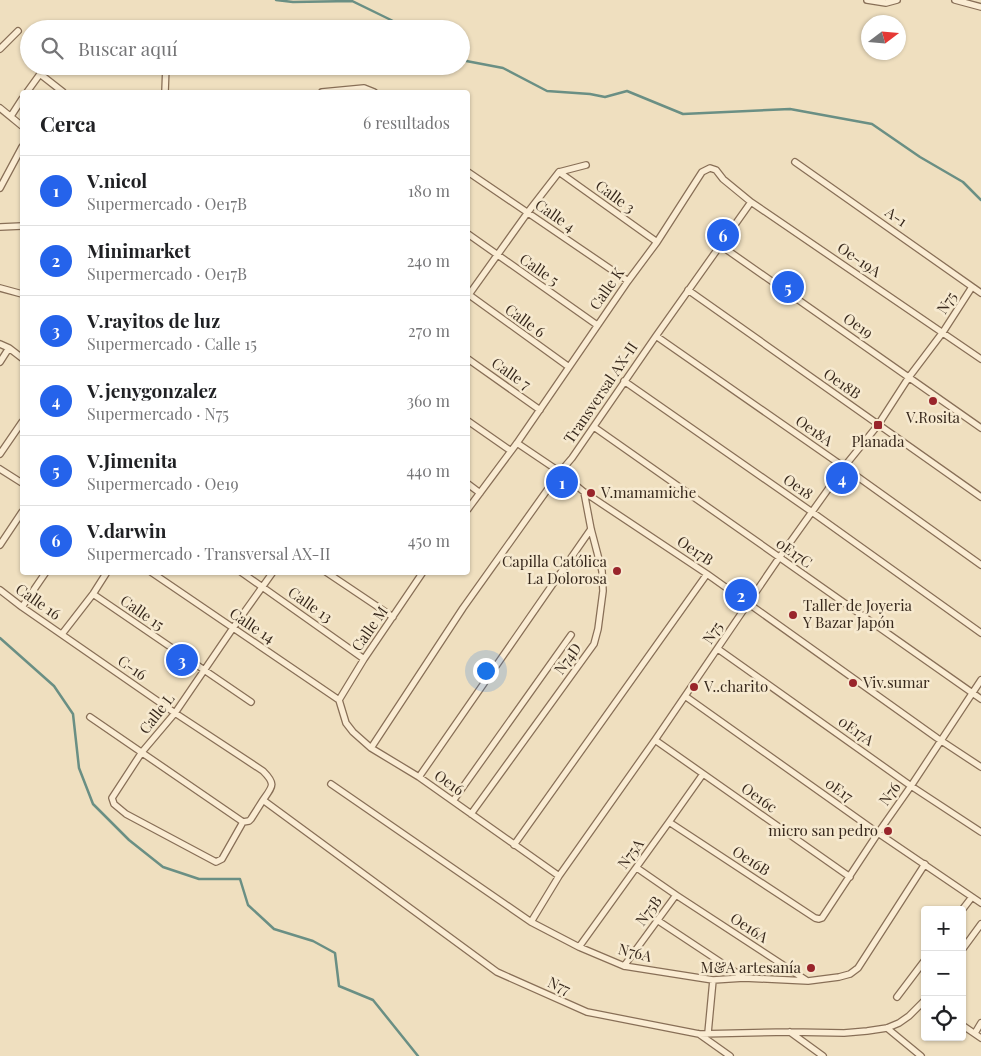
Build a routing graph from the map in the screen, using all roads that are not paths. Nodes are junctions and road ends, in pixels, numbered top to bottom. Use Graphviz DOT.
graph roads {
  1 [pos="867,0"];
  2 [pos="897,0"];
  3 [pos="955,0"];
  4 [pos="981,7"];
  5 [pos="18,31"];
  6 [pos="0,49"];
  7 [pos="39,75"];
  8 [pos="41,75"];
  9 [pos="166,75"];
  10 [pos="28,90"];
  11 [pos="60,90"];
  12 [pos="165,90"];
  13 [pos="343,90"];
  14 [pos="369,90"];
  15 [pos="20,102"];
  16 [pos="0,108"];
  17 [pos="11,116"];
  18 [pos="20,124"];
  19 [pos="20,151"];
  20 [pos="796,162"];
  21 [pos="586,165"];
  22 [pos="559,172"];
  23 [pos="470,173"];
  24 [pos="724,179"];
  25 [pos="0,188"];
  26 [pos="751,202"];
  27 [pos="528,212"];
  28 [pos="20,226"];
  29 [pos="0,227"];
  30 [pos="470,236"];
  31 [pos="657,242"];
  32 [pos="720,245"];
  33 [pos="497,256"];
  34 [pos="628,281"];
  35 [pos="972,287"];
  36 [pos="0,288"];
  37 [pos="688,290"];
  38 [pos="470,292"];
  39 [pos="20,293"];
  40 [pos="981,293"];
  41 [pos="470,296"];
  42 [pos="597,326"];
  43 [pos="943,332"];
  44 [pos="656,336"];
  45 [pos="0,344"];
  46 [pos="9,348"];
  47 [pos="20,356"];
  48 [pos="981,359"];
  49 [pos="470,360"];
  50 [pos="0,362"];
  51 [pos="569,368"];
  52 [pos="909,377"];
  53 [pos="624,381"];
  54 [pos="540,410"];
  55 [pos="470,422"];
  56 [pos="20,425"];
  57 [pos="878,425"];
  58 [pos="594,427"];
  59 [pos="981,428"];
  60 [pos="517,443"];
  61 [pos="511,450"];
  62 [pos="0,454"];
  63 [pos="844,467"];
  64 [pos="0,469"];
  65 [pos="560,472"];
  66 [pos="20,482"];
  67 [pos="470,486"];
  68 [pos="584,492"];
  69 [pos="480,493"];
  70 [pos="981,497"];
  71 [pos="470,506"];
  72 [pos="812,512"];
  73 [pos="20,515"];
  74 [pos="590,529"];
  75 [pos="0,545"];
  76 [pos="779,558"];
  77 [pos="981,565"];
  78 [pos="707,574"];
  79 [pos="44,575"];
  80 [pos="105,575"];
  81 [pos="155,575"];
  82 [pos="246,575"];
  83 [pos="271,575"];
  84 [pos="330,575"];
  85 [pos="421,575"];
  86 [pos="262,587"];
  87 [pos="0,590"];
  88 [pos="92,594"];
  89 [pos="748,604"];
  90 [pos="22,607"];
  91 [pos="393,617"];
  92 [pos="233,628"];
  93 [pos="981,633"];
  94 [pos="62,634"];
  95 [pos="571,635"];
  96 [pos="718,649"];
  97 [pos="364,659"];
  98 [pos="204,671"];
  99 [pos="981,680"];
  100 [pos="972,693"];
  101 [pos="685,696"];
  102 [pos="981,699"];
  103 [pos="338,700"];
  104 [pos="251,702"];
  105 [pos="175,713"];
  106 [pos="90,718"];
  107 [pos="655,740"];
  108 [pos="941,741"];
  109 [pos="371,748"];
  110 [pos="142,752"];
  111 [pos="981,767"];
  112 [pos="703,774"];
  113 [pos="419,777"];
  114 [pos="331,784"];
  115 [pos="911,786"];
  116 [pos="263,800"];
  117 [pos="453,801"];
  118 [pos="471,814"];
  119 [pos="243,822"];
  120 [pos="670,822"];
  121 [pos="981,832"];
  122 [pos="878,833"];
  123 [pos="514,845"];
  124 [pos="925,864"];
  125 [pos="636,868"];
  126 [pos="559,876"];
  127 [pos="850,877"];
  128 [pos="676,895"];
  129 [pos="972,896"];
  130 [pos="981,903"];
  131 [pos="965,906"];
  132 [pos="818,919"];
  133 [pos="657,920"];
  134 [pos="531,922"];
  135 [pos="981,924"];
  136 [pos="966,945"];
  137 [pos="579,947"];
  138 [pos="921,965"];
  139 [pos="624,966"];
  140 [pos="744,978"];
  141 [pos="713,980"];
  142 [pos="808,981"];
  143 [pos="897,997"];
  144 [pos="921,1004"];
  145 [pos="981,1023"];
  146 [pos="966,1027"];
  147 [pos="887,1028"];
  148 [pos="790,1032"];
  149 [pos="708,1033"];
  150 [pos="975,1033"];
  151 [pos="699,1034"];
  152 [pos="981,1038"];
  153 [pos="730,1056"];
  154 [pos="823,1056"];
  155 [pos="921,1056"];
  1 -- 2 [label="street"];
  3 -- 4 [label="street"];
  5 -- 6 [label="street"];
  7 -- 10 [label="street"];
  8 -- 11 [label="street"];
  9 -- 12 [label="street"];
  13 -- 14 [label="street"];
  15 -- 17 [label="street"];
  16 -- 17 [label="street"];
  17 -- 18 [label="street"];
  19 -- 25 [label="street"];
  20 -- 35 [label="street, A-1"];
  21 -- 22 [label="street"];
  22 -- 27 [label="street"];
  22 -- 31 [label="street, Calle 3"];
  23 -- 27 [label="street, Calle 4"];
  24 -- 26 [label="street, Oe-19A"];
  24 -- 31 [label="street, Calle K"];
  26 -- 32 [label="street, Transversal AX-II"];
  26 -- 43 [label="street, Oe-19A"];
  27 -- 33 [label="street"];
  27 -- 34 [label="street, Calle 4"];
  28 -- 29 [label="street"];
  30 -- 33 [label="street, Calle 5"];
  31 -- 34 [label="street, Calle K"];
  32 -- 37 [label="street, Transversal AX-II"];
  32 -- 52 [label="street, Oe19"];
  33 -- 38 [label="street"];
  33 -- 42 [label="street, Calle 5"];
  34 -- 42 [label="street, Calle K"];
  35 -- 40 [label="street, A-1"];
  35 -- 43 [label="street, N75"];
  36 -- 39 [label="street"];
  37 -- 44 [label="street, Transversal AX-II"];
  37 -- 57 [label="street, Oe18B"];
  41 -- 51 [label="street, Calle 6"];
  42 -- 51 [label="street, Calle K"];
  43 -- 48 [label="street, Oe-19A"];
  43 -- 52 [label="street, N75"];
  44 -- 53 [label="street, Transversal AX-II"];
  44 -- 63 [label="street, Oe18A"];
  45 -- 46 [label="street"];
  46 -- 47 [label="street"];
  46 -- 50 [label="street"];
  49 -- 54 [label="street, Calle 7"];
  51 -- 54 [label="street, Calle K"];
  52 -- 57 [label="street, N75"];
  52 -- 59 [label="street, Oe19"];
  53 -- 58 [label="street, Transversal AX-II"];
  53 -- 72 [label="street, Oe18"];
  54 -- 60 [label="street, Calle K"];
  55 -- 61 [label="street"];
  56 -- 62 [label="street"];
  57 -- 63 [label="street, N75"];
  57 -- 70 [label="street, Oe18B"];
  58 -- 65 [label="street, Transversal AX-II"];
  58 -- 76 [label="street, 0E17C"];
  60 -- 61 [label="street"];
  60 -- 65 [label="street, Oe17B"];
  61 -- 69 [label="street"];
  63 -- 72 [label="street, N75"];
  63 -- 77 [label="street, Oe18A"];
  64 -- 66 [label="street"];
  65 -- 68 [label="street, Oe17B"];
  65 -- 109 [label="street, Transversal AX-II"];
  67 -- 69 [label="street"];
  68 -- 74 [label="street, N74D"];
  68 -- 78 [label="street, Oe17B"];
  69 -- 71 [label="street"];
  72 -- 76 [label="street, N75"];
  72 -- 93 [label="street, Oe18"];
  73 -- 75 [label="street"];
  74 -- 113 [label="street"];
  74 -- 118 [label="street, N74D"];
  76 -- 89 [label="street, N75"];
  76 -- 100 [label="street, 0E17C"];
  78 -- 89 [label="street, Oe17B"];
  78 -- 123 [label="street"];
  79 -- 90 [label="street"];
  80 -- 88 [label="street"];
  81 -- 92 [label="street, Calle 14"];
  82 -- 86 [label="street, Calle 13"];
  83 -- 86 [label="street, Calle L"];
  84 -- 91 [label="street"];
  85 -- 91 [label="street, Calle M"];
  86 -- 92 [label="street, Calle L"];
  86 -- 97 [label="street, Calle 13"];
  87 -- 90 [label="street, Calle 16"];
  88 -- 94 [label="street"];
  88 -- 98 [label="street, Calle 15"];
  89 -- 96 [label="street, N75"];
  89 -- 108 [label="street, Oe17B"];
  90 -- 94 [label="street, Calle 16"];
  91 -- 97 [label="street, Calle M"];
  92 -- 98 [label="street, Calle L"];
  92 -- 103 [label="street, Calle 14"];
  94 -- 105 [label="street, C-16"];
  95 -- 117 [label="street"];
  96 -- 101 [label="street, N75"];
  96 -- 115 [label="street, 0E17A"];
  97 -- 103 [label="street, Calle M"];
  98 -- 104 [label="street, Calle 15"];
  98 -- 105 [label="street, Calle L"];
  99 -- 100 [label="street, N76"];
  100 -- 102 [label="street, 0E17C"];
  100 -- 108 [label="street, N76"];
  101 -- 107 [label="street, N75"];
  101 -- 122 [label="street, 0E17"];
  103 -- 109 [label="street, Oe16"];
  105 -- 110 [label="street, Calle L"];
  105 -- 116 [label="street, C-16"];
  106 -- 110 [label="street"];
  107 -- 112 [label="street, Oe16c"];
  107 -- 126 [label="street, N75"];
  108 -- 111 [label="street, Oe17B"];
  108 -- 115 [label="street, N76"];
  109 -- 113 [label="street, Oe16"];
  110 -- 119 [label="street"];
  110 -- 119 [label="street, Calle L"];
  112 -- 120 [label="street, N75A"];
  112 -- 127 [label="street, Oe16c"];
  113 -- 117 [label="street, Oe16"];
  114 -- 134 [label="street, N76A"];
  115 -- 121 [label="street, 0E17A"];
  115 -- 122 [label="street, N76"];
  116 -- 119 [label="street"];
  116 -- 151 [label="street, N77"];
  117 -- 118 [label="street, Oe16"];
  118 -- 123 [label="street, Oe16"];
  120 -- 125 [label="street, N75A"];
  120 -- 132 [label="street, Oe16B"];
  122 -- 124 [label="street, 0E17"];
  122 -- 127 [label="street, N76"];
  123 -- 126 [label="street, Oe16"];
  124 -- 129 [label="street, 0E17"];
  124 -- 142 [label="street, N76A"];
  125 -- 128 [label="street, Oe16A"];
  125 -- 137 [label="street, N75A"];
  126 -- 134 [label="street, N75"];
  127 -- 132 [label="street, N76"];
  128 -- 133 [label="street, N75B"];
  128 -- 142 [label="street, Oe16A"];
  129 -- 130 [label="street, 0E17"];
  129 -- 131 [label="street"];
  133 -- 139 [label="street, N75B"];
  133 -- 140 [label="street"];
  134 -- 137 [label="street, N76A"];
  135 -- 136 [label="street"];
  137 -- 139 [label="street, N76A"];
  138 -- 143 [label="street"];
  139 -- 141 [label="street, N76A"];
  140 -- 141 [label="street, N76A"];
  140 -- 142 [label="street, N76A"];
  141 -- 149 [label="street"];
  144 -- 147 [label="street, N77"];
  145 -- 150 [label="street"];
  146 -- 150 [label="street"];
  147 -- 148 [label="street, N77"];
  147 -- 155 [label="street"];
  148 -- 149 [label="street, N77"];
  148 -- 154 [label="street"];
  149 -- 151 [label="street, N77"];
  150 -- 152 [label="street"];
  151 -- 153 [label="street"];
}
